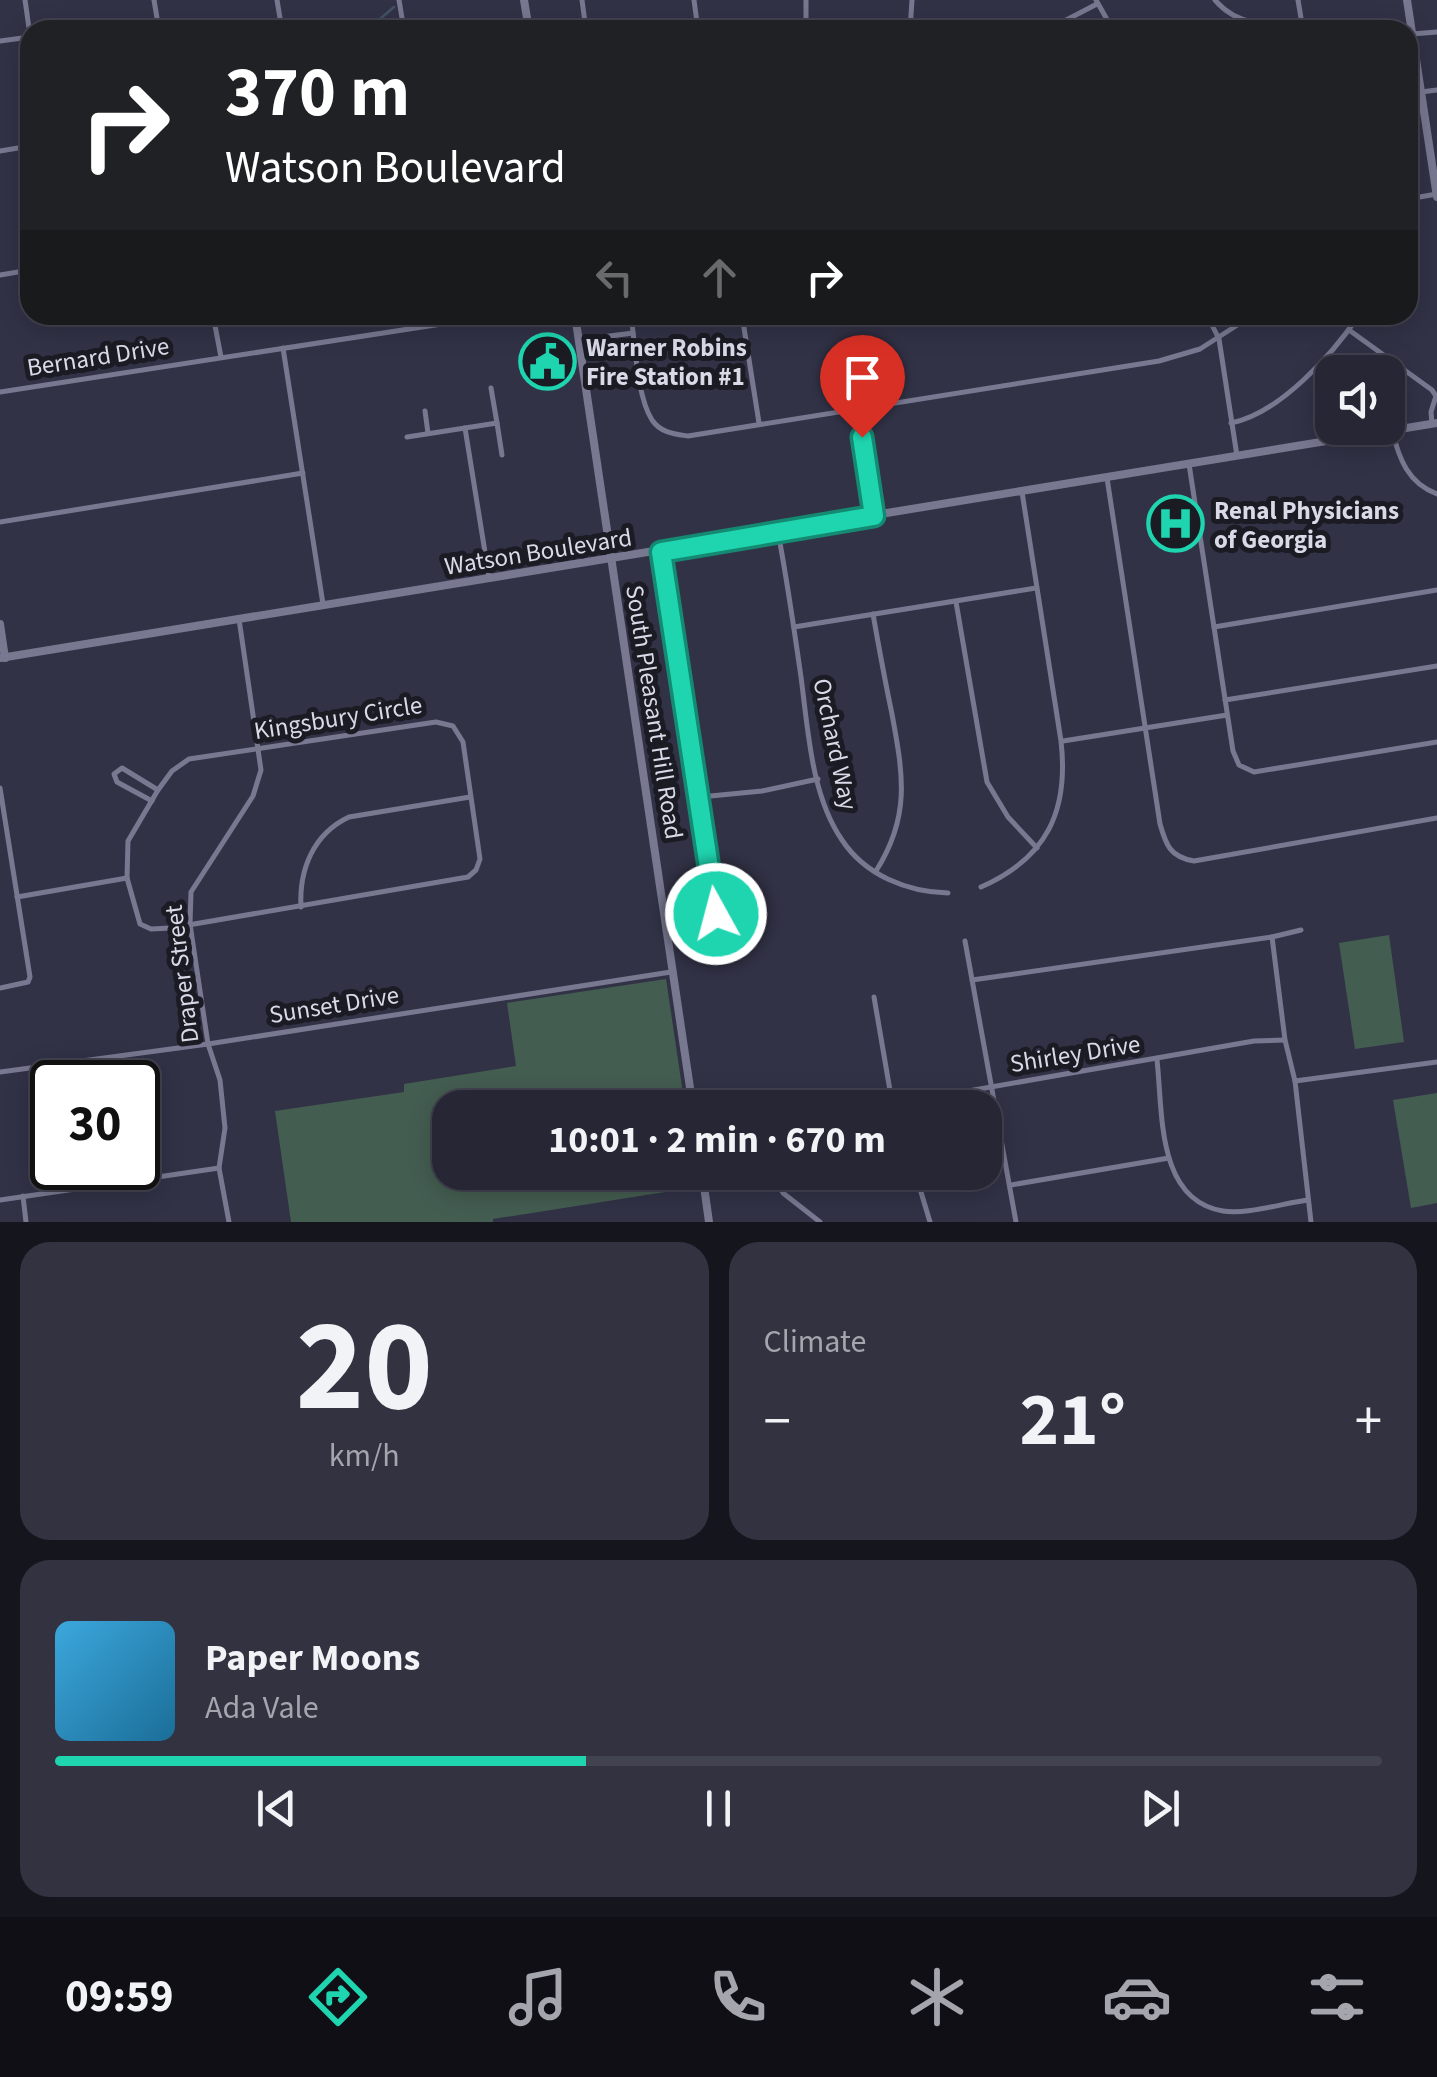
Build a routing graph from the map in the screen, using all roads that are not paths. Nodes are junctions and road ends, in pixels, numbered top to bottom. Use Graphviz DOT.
graph roads {
  1 [pos="1215,0"];
  2 [pos="1097,2"];
  3 [pos="1065,20"];
  4 [pos="1240,20"];
  5 [pos="1418,73"];
  6 [pos="1437,90"];
  7 [pos="1421,92"];
  8 [pos="1437,196"];
  9 [pos="215,325"];
  10 [pos="434,325"];
  11 [pos="577,325"];
  12 [pos="632,325"];
  13 [pos="743,325"];
  14 [pos="1213,325"];
  15 [pos="1239,325"];
  16 [pos="1353,325"];
  17 [pos="1349,330"];
  18 [pos="633,333"];
  19 [pos="1219,339"];
  20 [pos="580,340"];
  21 [pos="283,348"];
  22 [pos="221,357"];
  23 [pos="491,388"];
  24 [pos="0,392"];
  25 [pos="1436,395"];
  26 [pos="858,409"];
  27 [pos="425,412"];
  28 [pos="1231,422"];
  29 [pos="497,423"];
  30 [pos="759,423"];
  31 [pos="1435,424"];
  32 [pos="466,428"];
  33 [pos="1405,428"];
  34 [pos="428,434"];
  35 [pos="407,438"];
  36 [pos="1315,443"];
  37 [pos="1397,445"];
  38 [pos="502,455"];
  39 [pos="1236,456"];
  40 [pos="1189,464"];
  41 [pos="303,473"];
  42 [pos="1107,478"];
  43 [pos="1022,492"];
  44 [pos="1437,494"];
  45 [pos="874,516"];
  46 [pos="0,522"];
  47 [pos="778,532"];
  48 [pos="661,552"];
  49 [pos="612,560"];
  50 [pos="490,580"];
  51 [pos="1036,588"];
  52 [pos="1437,590"];
  53 [pos="956,602"];
  54 [pos="323,606"];
  55 [pos="873,614"];
  56 [pos="240,620"];
  57 [pos="0,624"];
  58 [pos="794,627"];
  59 [pos="1214,627"];
  60 [pos="3,658"];
  61 [pos="1437,666"];
  62 [pos="1225,700"];
  63 [pos="1228,715"];
  64 [pos="1146,728"];
  65 [pos="1061,741"];
  66 [pos="1437,742"];
  67 [pos="260,749"];
  68 [pos="818,780"];
  69 [pos="0,788"];
  70 [pos="158,790"];
  71 [pos="470,797"];
  72 [pos="700,797"];
  73 [pos="152,801"];
  74 [pos="1437,818"];
  75 [pos="1037,848"];
  76 [pos="876,871"];
  77 [pos="127,878"];
  78 [pos="982,887"];
  79 [pos="948,894"];
  80 [pos="17,897"];
  81 [pos="301,907"];
  82 [pos="190,924"];
  83 [pos="1301,930"];
  84 [pos="670,936"];
  85 [pos="1272,937"];
  86 [pos="965,941"];
  87 [pos="674,972"];
  88 [pos="972,980"];
  89 [pos="0,988"];
  90 [pos="874,997"];
  91 [pos="1285,1040"];
  92 [pos="208,1044"];
  93 [pos="1156,1060"];
  94 [pos="1437,1062"];
  95 [pos="0,1072"];
  96 [pos="1295,1081"];
  97 [pos="992,1086"];
  98 [pos="690,1090"];
  99 [pos="890,1090"];
  100 [pos="972,1090"];
  101 [pos="1169,1158"];
  102 [pos="220,1168"];
  103 [pos="1011,1185"];
  104 [pos="705,1190"];
  105 [pos="783,1190"];
  106 [pos="920,1190"];
  107 [pos="23,1196"];
  108 [pos="0,1200"];
  109 [pos="1308,1200"];
  110 [pos="26,1222"];
  111 [pos="229,1222"];
  112 [pos="709,1222"];
  113 [pos="820,1222"];
  114 [pos="930,1222"];
  115 [pos="1016,1222"];
  116 [pos="1311,1222"];
  1 -- 4 [label="street"];
  2 -- 3 [label="street"];
  5 -- 7 [label="main road"];
  6 -- 7 [label="street"];
  7 -- 8 [label="main road"];
  9 -- 22 [label="street"];
  10 -- 21 [label="street, Bernard Drive"];
  11 -- 20 [label="main road, South Pleasant Hill Road"];
  12 -- 18 [label="street"];
  13 -- 30 [label="street"];
  14 -- 19 [label="street"];
  15 -- 19 [label="street"];
  16 -- 17 [label="street"];
  17 -- 25 [label="street"];
  17 -- 28 [label="street"];
  18 -- 20 [label="street"];
  18 -- 30 [label="street"];
  19 -- 26 [label="street"];
  19 -- 28 [label="street"];
  20 -- 49 [label="main road, South Pleasant Hill Road"];
  21 -- 22 [label="street, Bernard Drive"];
  21 -- 41 [label="street"];
  22 -- 24 [label="street, Bernard Drive"];
  23 -- 29 [label="street"];
  25 -- 31 [label="street"];
  26 -- 30 [label="street"];
  26 -- 45 [label="street"];
  27 -- 34 [label="street"];
  28 -- 39 [label="street"];
  29 -- 32 [label="street"];
  29 -- 38 [label="street"];
  31 -- 33 [label="main road, Watson Boulevard"];
  32 -- 34 [label="street"];
  32 -- 50 [label="street"];
  34 -- 35 [label="street"];
  36 -- 39 [label="main road, Watson Boulevard"];
  37 -- 44 [label="street"];
  39 -- 40 [label="main road, Watson Boulevard"];
  40 -- 42 [label="main road, Watson Boulevard"];
  40 -- 59 [label="street"];
  41 -- 46 [label="street"];
  41 -- 54 [label="street"];
  42 -- 43 [label="main road, Watson Boulevard"];
  42 -- 64 [label="street"];
  43 -- 45 [label="main road, Watson Boulevard"];
  43 -- 51 [label="street"];
  45 -- 47 [label="main road, Watson Boulevard"];
  47 -- 48 [label="main road, Watson Boulevard"];
  47 -- 58 [label="street, Orchard Way"];
  48 -- 49 [label="main road, Watson Boulevard"];
  48 -- 72 [label="street"];
  49 -- 50 [label="main road, Watson Boulevard"];
  49 -- 84 [label="main road, South Pleasant Hill Road"];
  50 -- 54 [label="main road, Watson Boulevard"];
  51 -- 53 [label="street"];
  51 -- 65 [label="street"];
  52 -- 59 [label="street"];
  53 -- 55 [label="street"];
  53 -- 75 [label="street"];
  54 -- 56 [label="main road, Watson Boulevard"];
  55 -- 58 [label="street"];
  55 -- 76 [label="street"];
  56 -- 60 [label="main road, Watson Boulevard"];
  56 -- 67 [label="street, Draper Street"];
  57 -- 60 [label="main road"];
  58 -- 68 [label="street, Orchard Way"];
  59 -- 62 [label="street"];
  61 -- 62 [label="street"];
  62 -- 63 [label="street"];
  63 -- 64 [label="street"];
  63 -- 66 [label="street"];
  64 -- 65 [label="street"];
  64 -- 74 [label="street"];
  65 -- 75 [label="street"];
  67 -- 70 [label="street, Kingsbury Circle"];
  67 -- 71 [label="street, Kingsbury Circle"];
  67 -- 82 [label="street, Draper Street"];
  68 -- 72 [label="street"];
  68 -- 76 [label="street, Orchard Way"];
  69 -- 80 [label="street"];
  70 -- 73 [label="street, Kingsbury Circle"];
  70 -- 73 [label="street"];
  71 -- 81 [label="street"];
  71 -- 81 [label="street, Kingsbury Circle"];
  72 -- 84 [label="street"];
  73 -- 77 [label="street, Kingsbury Circle"];
  75 -- 78 [label="street"];
  76 -- 79 [label="street, Orchard Way"];
  77 -- 80 [label="street"];
  77 -- 82 [label="street, Kingsbury Circle"];
  80 -- 89 [label="street"];
  81 -- 82 [label="street, Kingsbury Circle"];
  82 -- 92 [label="street, Draper Street"];
  83 -- 85 [label="street"];
  84 -- 87 [label="main road, South Pleasant Hill Road"];
  85 -- 88 [label="street"];
  85 -- 91 [label="street"];
  86 -- 88 [label="street"];
  87 -- 92 [label="street, Sunset Drive"];
  87 -- 98 [label="main road, South Pleasant Hill Road"];
  88 -- 97 [label="street"];
  90 -- 99 [label="street"];
  91 -- 93 [label="street, Shirley Drive"];
  91 -- 96 [label="street"];
  92 -- 95 [label="street, Sunset Drive"];
  92 -- 102 [label="street, Draper Street"];
  93 -- 97 [label="street, Shirley Drive"];
  93 -- 101 [label="street"];
  94 -- 96 [label="street"];
  96 -- 109 [label="street"];
  97 -- 100 [label="street, Shirley Drive"];
  97 -- 103 [label="street"];
  101 -- 103 [label="street"];
  101 -- 109 [label="street"];
  102 -- 107 [label="street"];
  102 -- 111 [label="street, Draper Street"];
  103 -- 115 [label="street"];
  104 -- 112 [label="main road"];
  105 -- 113 [label="street"];
  106 -- 114 [label="street"];
  107 -- 108 [label="street"];
  107 -- 110 [label="street"];
  109 -- 116 [label="street"];
}
